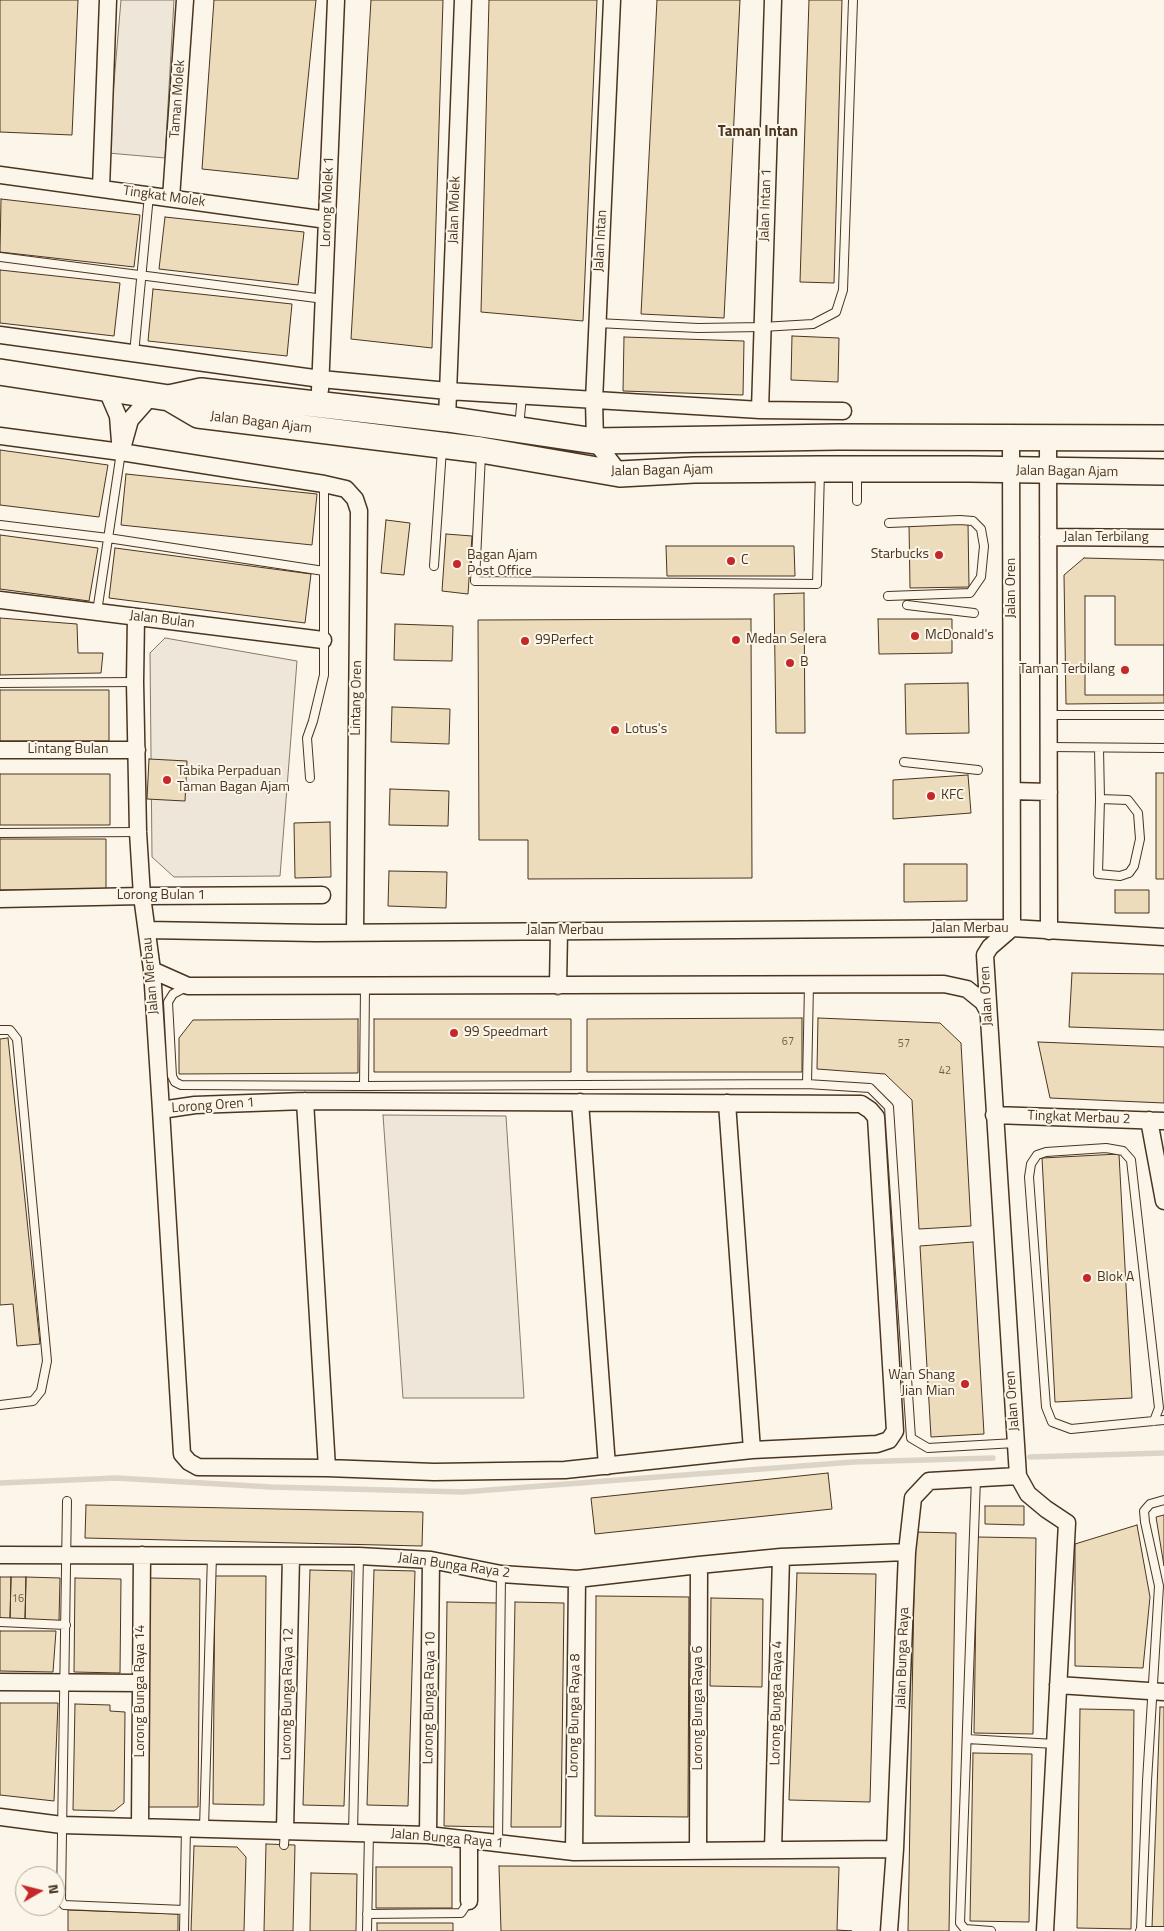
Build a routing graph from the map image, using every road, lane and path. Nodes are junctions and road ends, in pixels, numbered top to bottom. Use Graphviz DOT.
graph roads {
  1 [pos="108,0"];
  2 [pos="185,0"];
  3 [pos="336,0"];
  4 [pos="463,0"];
  5 [pos="612,0"];
  6 [pos="773,0"];
  7 [pos="852,0"];
  8 [pos="0,175"];
  9 [pos="101,188"];
  10 [pos="149,195"];
  11 [pos="171,198"];
  12 [pos="327,220"];
  13 [pos="0,257"];
  14 [pos="142,275"];
  15 [pos="324,299"];
  16 [pos="597,323"];
  17 [pos="762,328"];
  18 [pos="0,335"];
  19 [pos="134,354"];
  20 [pos="0,372"];
  21 [pos="321,379"];
  22 [pos="106,388"];
  23 [pos="448,391"];
  24 [pos="160,396"];
  25 [pos="522,396"];
  26 [pos="594,401"];
  27 [pos="320,404"];
  28 [pos="760,410"];
  29 [pos="843,411"];
  30 [pos="447,419"];
  31 [pos="519,429"];
  32 [pos="0,436"];
  33 [pos="1011,438"];
  34 [pos="1164,438"];
  35 [pos="1048,439"];
  36 [pos="595,441"];
  37 [pos="443,445"];
  38 [pos="481,450"];
  39 [pos="121,452"];
  40 [pos="820,469"];
  41 [pos="857,470"];
  42 [pos="1011,471"];
  43 [pos="1048,471"];
  44 [pos="1164,472"];
  45 [pos="620,474"];
  46 [pos="324,484"];
  47 [pos="857,501"];
  48 [pos="889,522"];
  49 [pos="0,525"];
  50 [pos="1048,537"];
  51 [pos="108,538"];
  52 [pos="1164,538"];
  53 [pos="434,566"];
  54 [pos="324,571"];
  55 [pos="888,596"];
  56 [pos="0,600"];
  57 [pos="907,605"];
  58 [pos="97,612"];
  59 [pos="974,613"];
  60 [pos="136,617"];
  61 [pos="323,640"];
  62 [pos="135,682"];
  63 [pos="0,683"];
  64 [pos="1048,715"];
  65 [pos="1164,715"];
  66 [pos="1049,747"];
  67 [pos="1099,748"];
  68 [pos="1164,748"];
  69 [pos="0,750"];
  70 [pos="137,750"];
  71 [pos="904,762"];
  72 [pos="978,770"];
  73 [pos="310,778"];
  74 [pos="1012,791"];
  75 [pos="1049,792"];
  76 [pos="1100,799"];
  77 [pos="138,832"];
  78 [pos="0,833"];
  79 [pos="322,895"];
  80 [pos="142,896"];
  81 [pos="0,899"];
  82 [pos="1012,928"];
  83 [pos="146,930"];
  84 [pos="1049,930"];
  85 [pos="559,931"];
  86 [pos="355,932"];
  87 [pos="1164,938"];
  88 [pos="152,970"];
  89 [pos="809,984"];
  90 [pos="188,986"];
  91 [pos="558,986"];
  92 [pos="365,987"];
  93 [pos="988,1011"];
  94 [pos="0,1030"];
  95 [pos="807,1084"];
  96 [pos="364,1086"];
  97 [pos="305,1101"];
  98 [pos="580,1102"];
  99 [pos="727,1103"];
  100 [pos="161,1110"];
  101 [pos="994,1115"];
  102 [pos="1157,1120"];
  103 [pos="1164,1201"];
  104 [pos="0,1405"];
  105 [pos="1164,1420"];
  106 [pos="1154,1421"];
  107 [pos="1015,1443"];
  108 [pos="752,1450"];
  109 [pos="607,1466"];
  110 [pos="327,1468"];
  111 [pos="1018,1476"];
  112 [pos="976,1478"];
  113 [pos="1164,1500"];
  114 [pos="67,1501"];
  115 [pos="907,1552"];
  116 [pos="0,1555"];
  117 [pos="67,1555"];
  118 [pos="142,1555"];
  119 [pos="212,1555"];
  120 [pos="291,1556"];
  121 [pos="359,1556"];
  122 [pos="781,1557"];
  123 [pos="431,1560"];
  124 [pos="699,1565"];
  125 [pos="501,1574"];
  126 [pos="577,1579"];
  127 [pos="0,1622"];
  128 [pos="66,1625"];
  129 [pos="0,1682"];
  130 [pos="65,1682"];
  131 [pos="141,1683"];
  132 [pos="1058,1685"];
  133 [pos="1158,1692"];
  134 [pos="966,1739"];
  135 [pos="1055,1744"];
  136 [pos="0,1817"];
  137 [pos="62,1825"];
  138 [pos="140,1826"];
  139 [pos="186,1828"];
  140 [pos="204,1828"];
  141 [pos="361,1833"];
  142 [pos="428,1835"];
  143 [pos="284,1838"];
  144 [pos="469,1840"];
  145 [pos="498,1843"];
  146 [pos="895,1849"];
  147 [pos="774,1850"];
  148 [pos="698,1851"];
  149 [pos="574,1852"];
  150 [pos="469,1901"];
  151 [pos="184,1910"];
  152 [pos="367,1914"];
  153 [pos="1141,1930"];
  154 [pos="184,1931"];
  155 [pos="367,1931"];
  156 [pos="889,1931"];
  157 [pos="991,1931"];
  158 [pos="1045,1931"];
  159 [pos="1164,1931"];
  1 -- 9 [label="street"];
  2 -- 11 [label="street, Taman Molek"];
  3 -- 12 [label="street, Lorong Molek 1"];
  4 -- 23 [label="street, Jalan Molek"];
  5 -- 16 [label="street, Jalan Intan"];
  6 -- 17 [label="street, Jalan Intan 1"];
  7 -- 17 [label="lane"];
  8 -- 9 [label="street, Tingkat Molek"];
  9 -- 10 [label="street, Tingkat Molek"];
  10 -- 11 [label="street, Tingkat Molek"];
  10 -- 14 [label="lane"];
  11 -- 12 [label="street, Tingkat Molek"];
  12 -- 15 [label="street, Lorong Molek 1"];
  13 -- 14 [label="lane"];
  14 -- 15 [label="lane"];
  14 -- 19 [label="lane"];
  15 -- 21 [label="street, Lorong Molek 1"];
  16 -- 17 [label="lane"];
  16 -- 26 [label="street, Jalan Intan"];
  17 -- 28 [label="street, Jalan Intan 1"];
  18 -- 19 [label="street"];
  19 -- 21 [label="street"];
  20 -- 22 [label="main road, Jalan Bagan Ajam"];
  21 -- 23 [label="street"];
  21 -- 27 [label="street, Lorong Molek 1"];
  22 -- 24 [label="main road, Jalan Bagan Ajam"];
  22 -- 39 [label="street"];
  23 -- 25 [label="street"];
  23 -- 30 [label="street, Jalan Molek"];
  24 -- 27 [label="main road, Jalan Bagan Ajam"];
  24 -- 37 [label="main road, Jalan Bagan Ajam"];
  24 -- 39 [label="street"];
  25 -- 26 [label="street"];
  25 -- 31 [label="lane"];
  26 -- 28 [label="street"];
  26 -- 36 [label="street, Jalan Intan"];
  27 -- 30 [label="main road, Jalan Bagan Ajam"];
  28 -- 29 [label="street"];
  30 -- 31 [label="main road, Jalan Bagan Ajam"];
  31 -- 36 [label="main road, Jalan Bagan Ajam"];
  32 -- 39 [label="street, Lintang Oren"];
  33 -- 35 [label="main road, Jalan Bagan Ajam"];
  33 -- 36 [label="main road, Jalan Bagan Ajam"];
  33 -- 42 [label="street, Jalan Oren"];
  34 -- 35 [label="main road, Jalan Bagan Ajam"];
  35 -- 43 [label="street"];
  36 -- 45 [label="street"];
  37 -- 38 [label="main road, Jalan Bagan Ajam"];
  37 -- 53 [label="lane"];
  38 -- 40 [label="lane"];
  38 -- 45 [label="main road, Jalan Bagan Ajam"];
  39 -- 46 [label="street, Lintang Oren"];
  39 -- 51 [label="lane"];
  40 -- 41 [label="main road, Jalan Bagan Ajam"];
  40 -- 45 [label="main road, Jalan Bagan Ajam"];
  41 -- 42 [label="main road, Jalan Bagan Ajam"];
  41 -- 47 [label="lane"];
  42 -- 43 [label="main road, Jalan Bagan Ajam"];
  42 -- 74 [label="street, Jalan Oren"];
  43 -- 44 [label="main road, Jalan Bagan Ajam"];
  43 -- 50 [label="street"];
  46 -- 54 [label="lane"];
  46 -- 86 [label="street, Lintang Oren"];
  48 -- 55 [label="lane"];
  49 -- 51 [label="lane"];
  50 -- 52 [label="street, Jalan Terbilang"];
  50 -- 64 [label="street"];
  51 -- 54 [label="lane"];
  51 -- 58 [label="lane"];
  54 -- 61 [label="lane"];
  56 -- 58 [label="street, Jalan Bulan"];
  57 -- 59 [label="lane"];
  58 -- 60 [label="street, Jalan Bulan"];
  60 -- 61 [label="street, Jalan Bulan"];
  60 -- 62 [label="street"];
  61 -- 73 [label="lane"];
  62 -- 63 [label="lane"];
  62 -- 70 [label="street"];
  64 -- 65 [label="lane"];
  64 -- 66 [label="street"];
  66 -- 67 [label="lane"];
  66 -- 75 [label="street"];
  67 -- 68 [label="lane"];
  67 -- 76 [label="lane"];
  69 -- 70 [label="street, Lintang Bulan"];
  70 -- 77 [label="street"];
  71 -- 72 [label="lane"];
  74 -- 75 [label="street"];
  74 -- 82 [label="street, Jalan Oren"];
  75 -- 84 [label="street"];
  76 -- 76 [label="lane"];
  77 -- 78 [label="lane"];
  77 -- 80 [label="street"];
  79 -- 80 [label="street, Lorong Bulan 1"];
  80 -- 81 [label="street, Lorong Bulan 1"];
  80 -- 83 [label="street"];
  82 -- 84 [label="street, Jalan Merbau"];
  82 -- 85 [label="street, Jalan Merbau"];
  82 -- 93 [label="street, Jalan Oren"];
  83 -- 86 [label="street, Jalan Merbau"];
  83 -- 88 [label="street, Jalan Merbau"];
  84 -- 87 [label="street, Jalan Merbau"];
  85 -- 86 [label="street, Jalan Merbau"];
  85 -- 91 [label="street"];
  88 -- 90 [label="street"];
  88 -- 100 [label="street, Jalan Merbau"];
  89 -- 91 [label="street"];
  89 -- 93 [label="street"];
  89 -- 95 [label="lane"];
  90 -- 92 [label="street"];
  90 -- 96 [label="lane"];
  91 -- 92 [label="street"];
  92 -- 96 [label="lane"];
  93 -- 101 [label="street, Jalan Oren"];
  94 -- 104 [label="lane"];
  95 -- 96 [label="lane"];
  95 -- 107 [label="lane"];
  97 -- 98 [label="street, Lorong Oren 1"];
  97 -- 100 [label="street, Lorong Oren 1"];
  97 -- 110 [label="street"];
  98 -- 99 [label="street, Lorong Oren 1"];
  98 -- 109 [label="street"];
  99 -- 108 [label="street"];
  99 -- 108 [label="street, Lorong Oren 1"];
  100 -- 110 [label="street, Lorong Oren 1"];
  101 -- 102 [label="street, Tingkat Merbau 2"];
  101 -- 107 [label="street, Jalan Oren"];
  102 -- 103 [label="street"];
  105 -- 106 [label="lane"];
  106 -- 106 [label="lane"];
  107 -- 111 [label="street, Jalan Oren"];
  108 -- 109 [label="street, Lorong Oren 1"];
  109 -- 110 [label="street, Lorong Oren 1"];
  111 -- 112 [label="street, Jalan Bunga Raya"];
  111 -- 132 [label="street"];
  112 -- 115 [label="street, Jalan Bunga Raya"];
  112 -- 134 [label="lane"];
  113 -- 133 [label="lane"];
  114 -- 117 [label="lane"];
  115 -- 122 [label="street, Jalan Bunga Raya 2"];
  115 -- 146 [label="street, Jalan Bunga Raya"];
  116 -- 117 [label="street, Jalan Bunga Raya 2"];
  117 -- 118 [label="street, Jalan Bunga Raya 2"];
  117 -- 128 [label="lane"];
  118 -- 119 [label="street, Jalan Bunga Raya 2"];
  118 -- 131 [label="street, Lorong Bunga Raya 14"];
  119 -- 120 [label="street, Jalan Bunga Raya 2"];
  119 -- 140 [label="lane"];
  120 -- 121 [label="street, Jalan Bunga Raya 2"];
  120 -- 143 [label="street, Lorong Bunga Raya 12"];
  121 -- 123 [label="street, Jalan Bunga Raya 2"];
  121 -- 141 [label="lane"];
  122 -- 124 [label="street, Jalan Bunga Raya 2"];
  122 -- 147 [label="street, Lorong Bunga Raya 4"];
  123 -- 125 [label="street, Jalan Bunga Raya 2"];
  123 -- 142 [label="street, Lorong Bunga Raya 10"];
  124 -- 126 [label="street, Jalan Bunga Raya 2"];
  124 -- 148 [label="street, Lorong Bunga Raya 6"];
  125 -- 126 [label="street, Jalan Bunga Raya 2"];
  125 -- 145 [label="lane"];
  126 -- 149 [label="street, Lorong Bunga Raya 8"];
  127 -- 128 [label="lane"];
  128 -- 130 [label="lane"];
  129 -- 130 [label="street"];
  130 -- 131 [label="street"];
  130 -- 137 [label="lane"];
  131 -- 138 [label="street, Lorong Bunga Raya 14"];
  132 -- 133 [label="street"];
  132 -- 135 [label="street"];
  133 -- 153 [label="lane"];
  134 -- 135 [label="lane"];
  134 -- 157 [label="lane"];
  135 -- 158 [label="street"];
  136 -- 137 [label="street, Jalan Bunga Raya 1"];
  137 -- 138 [label="street, Jalan Bunga Raya 1"];
  137 -- 151 [label="lane"];
  138 -- 139 [label="street, Jalan Bunga Raya 1"];
  139 -- 140 [label="street, Jalan Bunga Raya 1"];
  139 -- 151 [label="lane"];
  140 -- 143 [label="street, Jalan Bunga Raya 1"];
  141 -- 142 [label="street, Jalan Bunga Raya 1"];
  141 -- 143 [label="street, Jalan Bunga Raya 1"];
  141 -- 152 [label="lane"];
  142 -- 144 [label="street, Jalan Bunga Raya 1"];
  144 -- 145 [label="street, Jalan Bunga Raya 1"];
  144 -- 150 [label="street"];
  145 -- 149 [label="street, Jalan Bunga Raya 1"];
  146 -- 147 [label="street, Jalan Bunga Raya 1"];
  146 -- 156 [label="street, Jalan Bunga Raya"];
  147 -- 148 [label="street, Jalan Bunga Raya 1"];
  148 -- 149 [label="street, Jalan Bunga Raya 1"];
  150 -- 152 [label="lane"];
  151 -- 154 [label="lane"];
  152 -- 155 [label="lane"];
  153 -- 159 [label="lane"];
}
